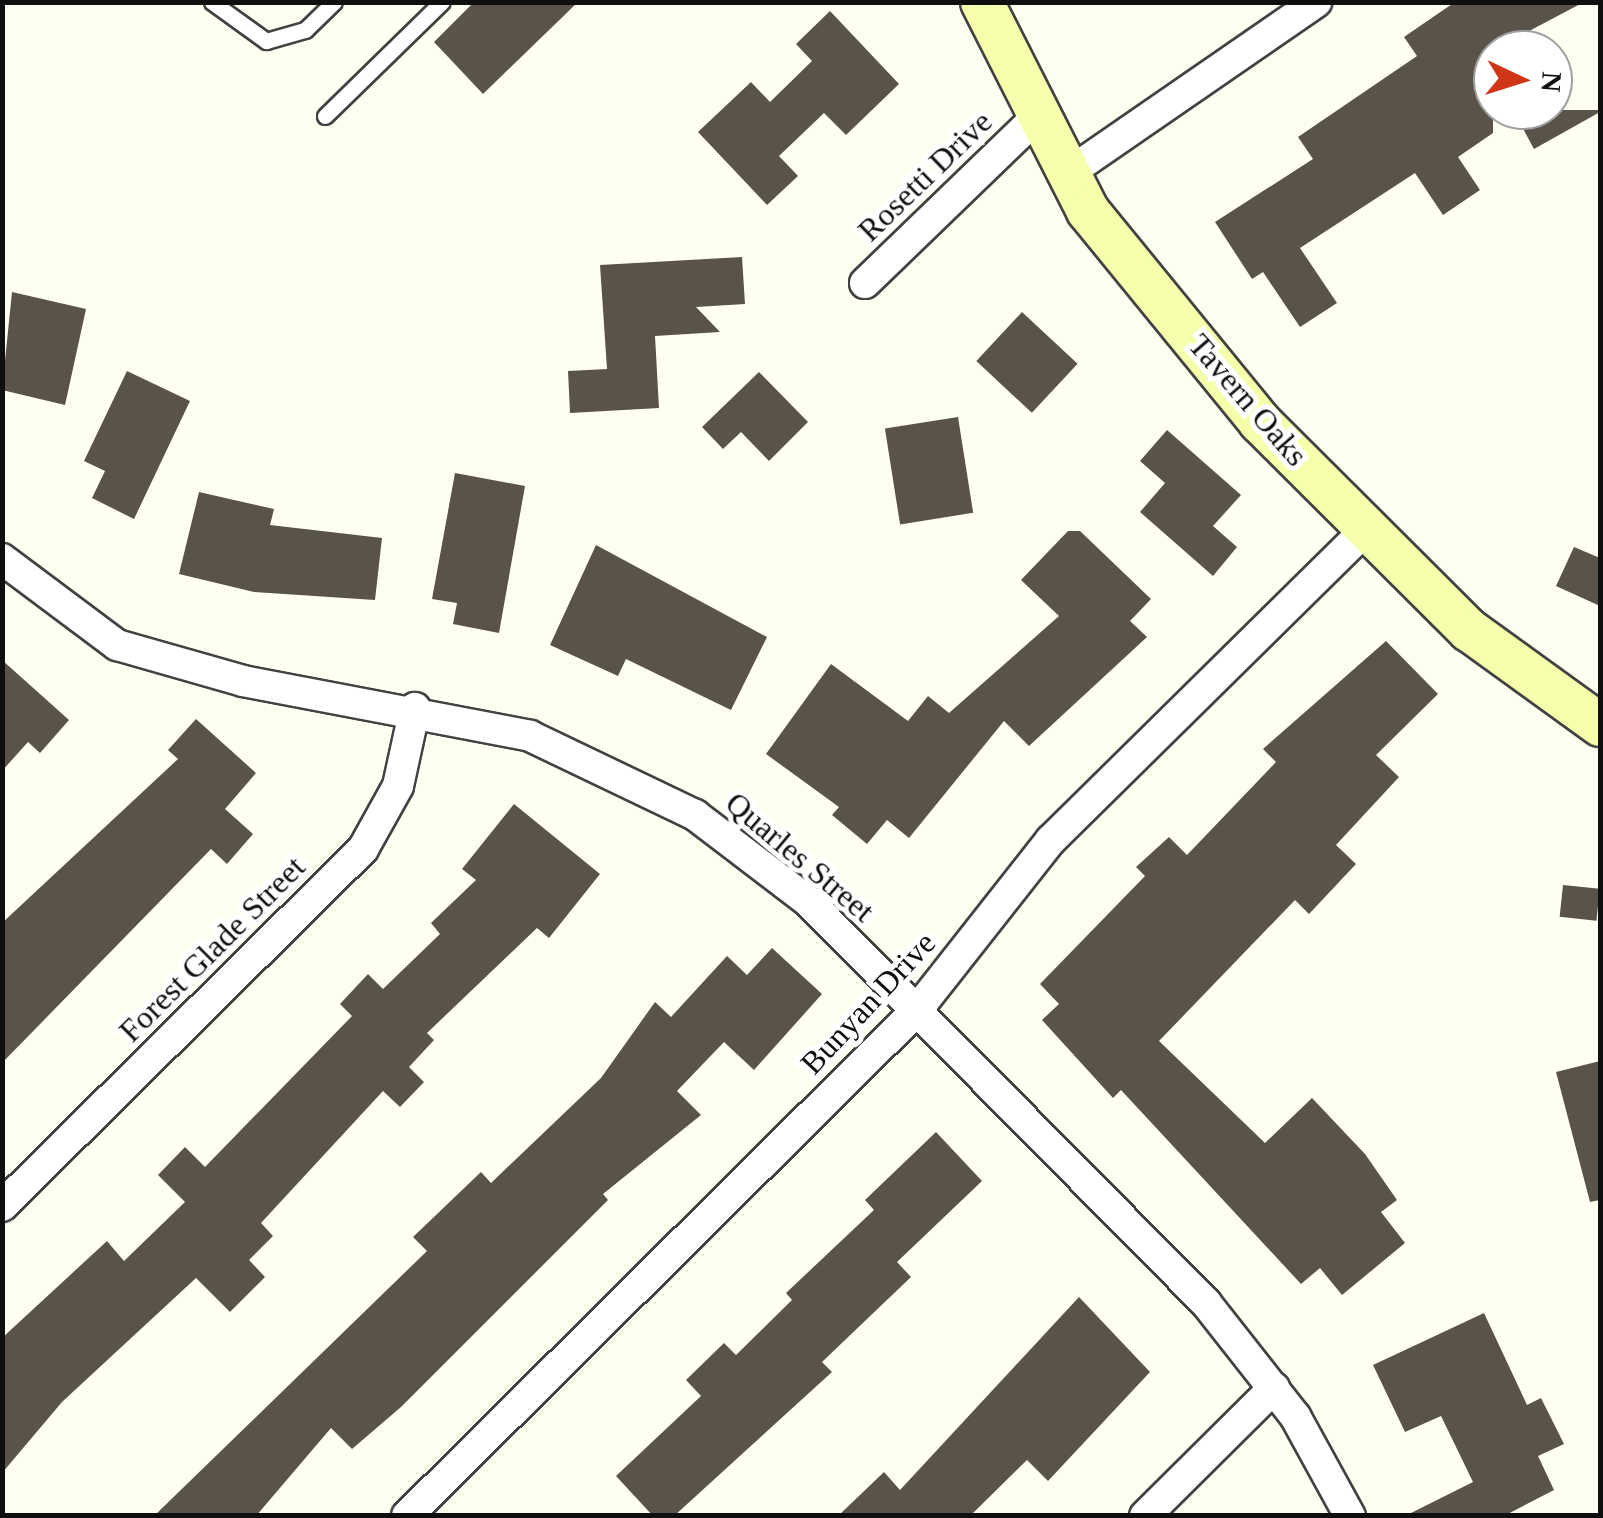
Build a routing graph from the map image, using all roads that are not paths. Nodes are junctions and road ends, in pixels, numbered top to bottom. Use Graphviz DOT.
graph roads {
  1 [pos="212,2"];
  2 [pos="334,2"];
  3 [pos="442,2"];
  4 [pos="982,2"];
  5 [pos="1316,2"];
  6 [pos="326,116"];
  7 [pos="1034,119"];
  8 [pos="1067,174"];
  9 [pos="865,283"];
  10 [pos="1367,528"];
  11 [pos="2,559"];
  12 [pos="415,708"];
  13 [pos="1600,725"];
  14 [pos="916,1010"];
  15 [pos="2,1206"];
  16 [pos="1274,1388"];
  17 [pos="407,1516"];
  18 [pos="1145,1516"];
  19 [pos="1350,1516"];
  1 -- 2 [label="lane"];
  3 -- 6 [label="lane"];
  4 -- 7 [label="street, Tavern Oaks"];
  5 -- 8 [label="street"];
  7 -- 8 [label="street, Tavern Oaks"];
  7 -- 9 [label="street, Rosetti Drive"];
  8 -- 10 [label="street, Tavern Oaks"];
  10 -- 13 [label="street, Tavern Oaks"];
  10 -- 14 [label="street, Bunyan Drive"];
  11 -- 12 [label="street, Quarles Street"];
  12 -- 14 [label="street, Quarles Street"];
  12 -- 15 [label="street, Forest Glade Street"];
  14 -- 16 [label="street, Quarles Street"];
  14 -- 17 [label="street, Bunyan Drive"];
  16 -- 18 [label="street"];
  16 -- 19 [label="street, Quarles Street"];
}
